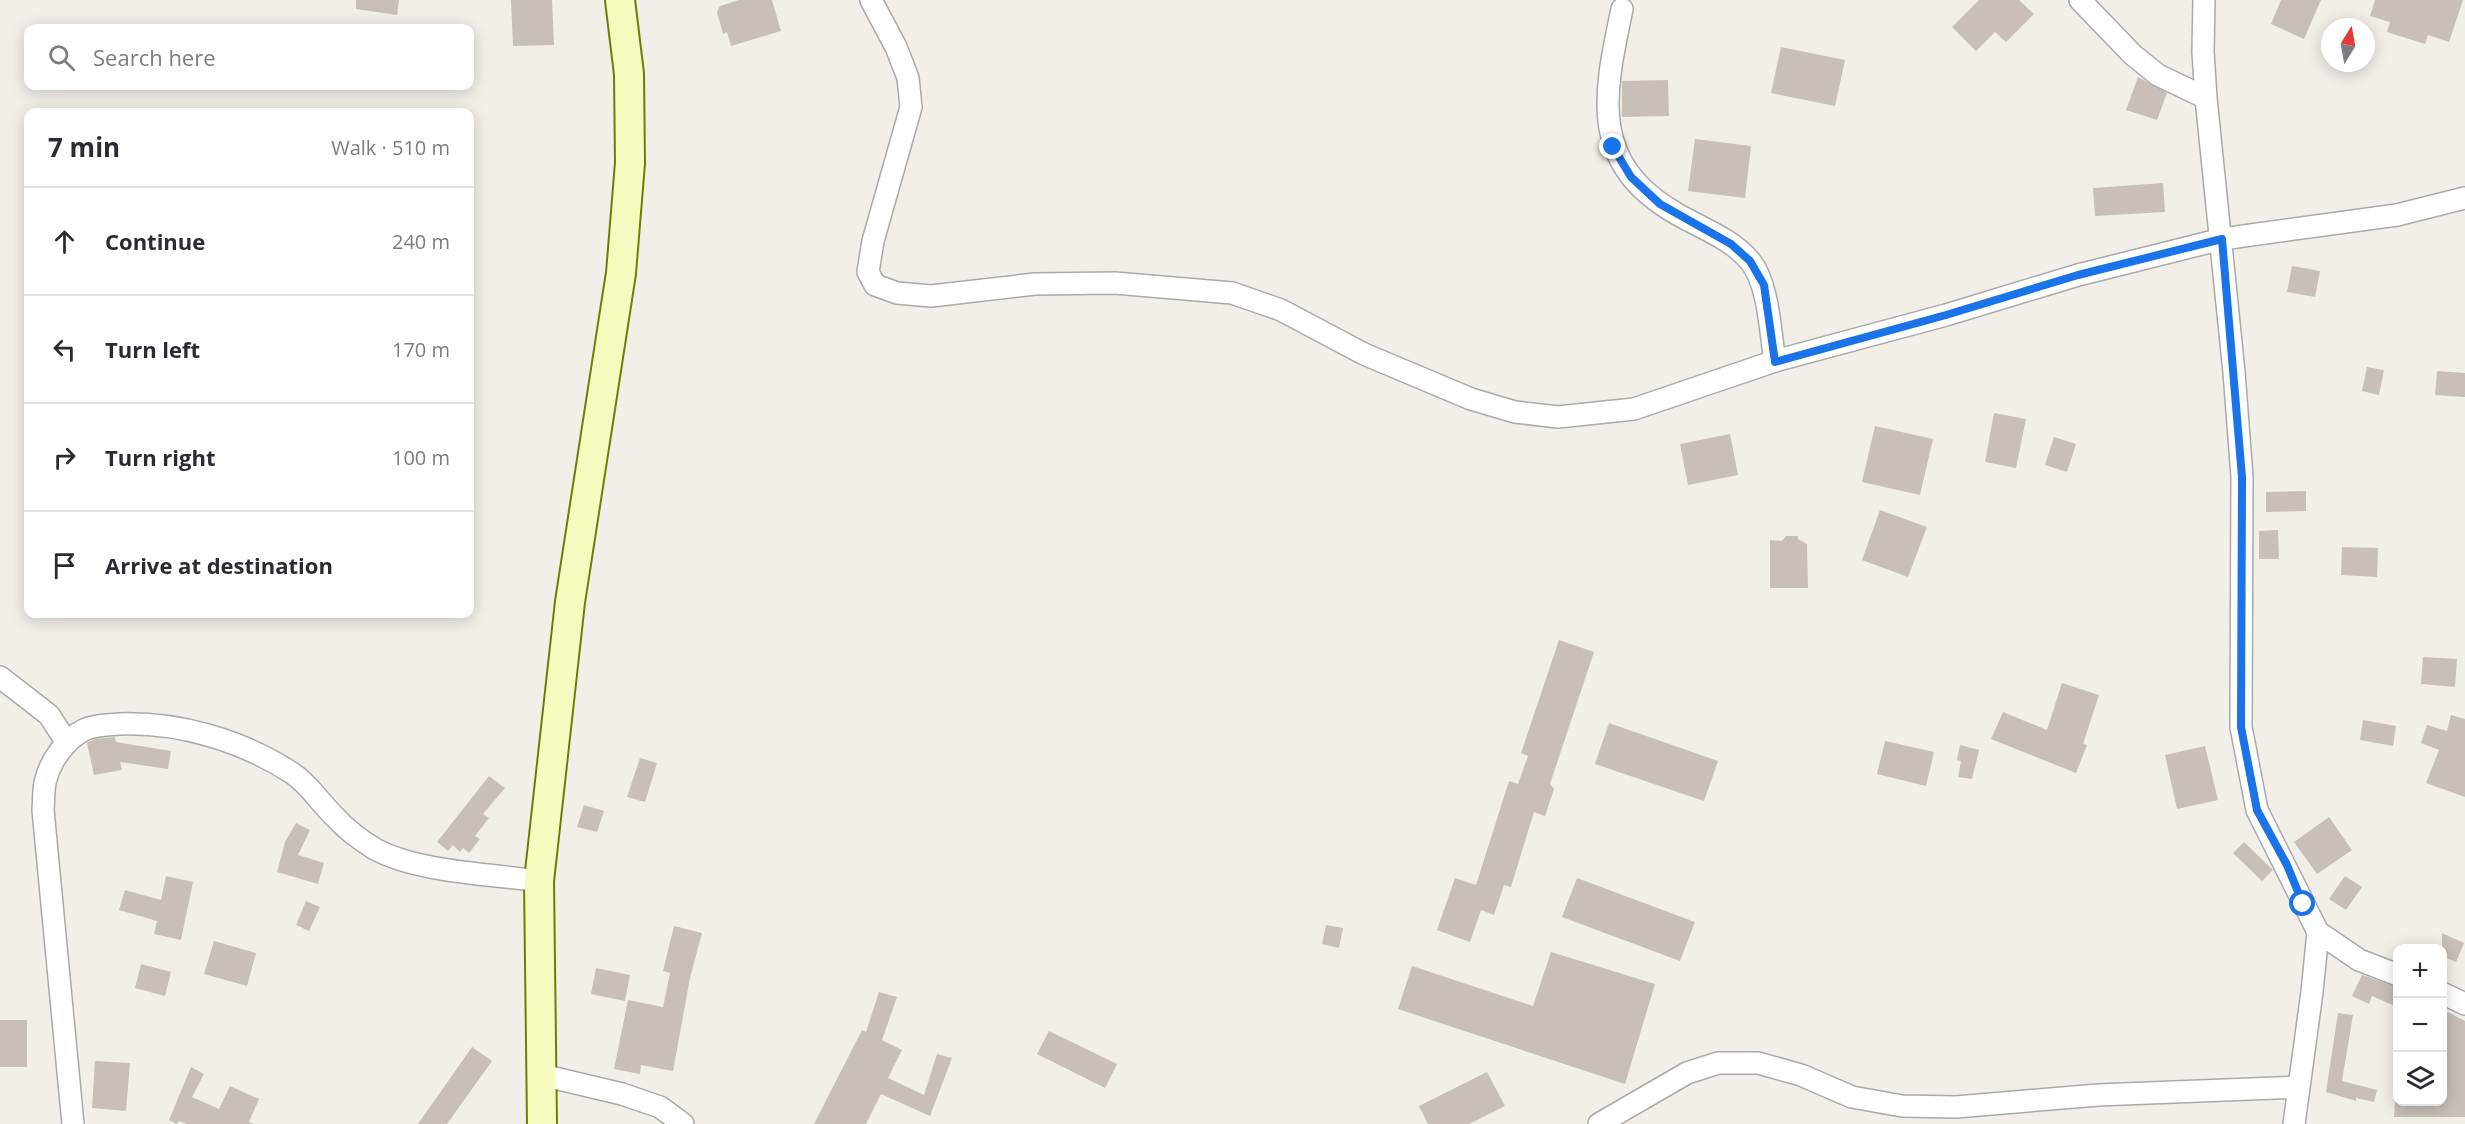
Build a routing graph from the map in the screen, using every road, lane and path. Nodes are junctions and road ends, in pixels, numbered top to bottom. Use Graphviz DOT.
graph roads {
  1 [pos="620,0"];
  2 [pos="871,0"];
  3 [pos="2080,0"];
  4 [pos="2204,0"];
  5 [pos="1622,9"];
  6 [pos="2206,98"];
  7 [pos="2465,198"];
  8 [pos="2222,239"];
  9 [pos="1775,362"];
  10 [pos="0,677"];
  11 [pos="67,743"];
  12 [pos="539,881"];
  13 [pos="2318,932"];
  14 [pos="2393,973"];
  15 [pos="2447,995"];
  16 [pos="2465,1004"];
  17 [pos="542,1075"];
  18 [pos="2299,1087"];
  19 [pos="73,1124"];
  20 [pos="542,1124"];
  21 [pos="683,1124"];
  22 [pos="1599,1124"];
  23 [pos="2294,1124"];
  1 -- 12 [label="main road"];
  2 -- 9 [label="street"];
  3 -- 6 [label="street"];
  4 -- 6 [label="street"];
  5 -- 9 [label="street"];
  6 -- 8 [label="street"];
  7 -- 8 [label="street"];
  8 -- 9 [label="street"];
  8 -- 13 [label="street"];
  10 -- 11 [label="street"];
  11 -- 12 [label="street"];
  11 -- 19 [label="street"];
  12 -- 17 [label="main road"];
  13 -- 14 [label="street"];
  13 -- 18 [label="street"];
  15 -- 16 [label="street"];
  17 -- 20 [label="main road"];
  17 -- 21 [label="street"];
  18 -- 22 [label="street"];
  18 -- 23 [label="street"];
}
